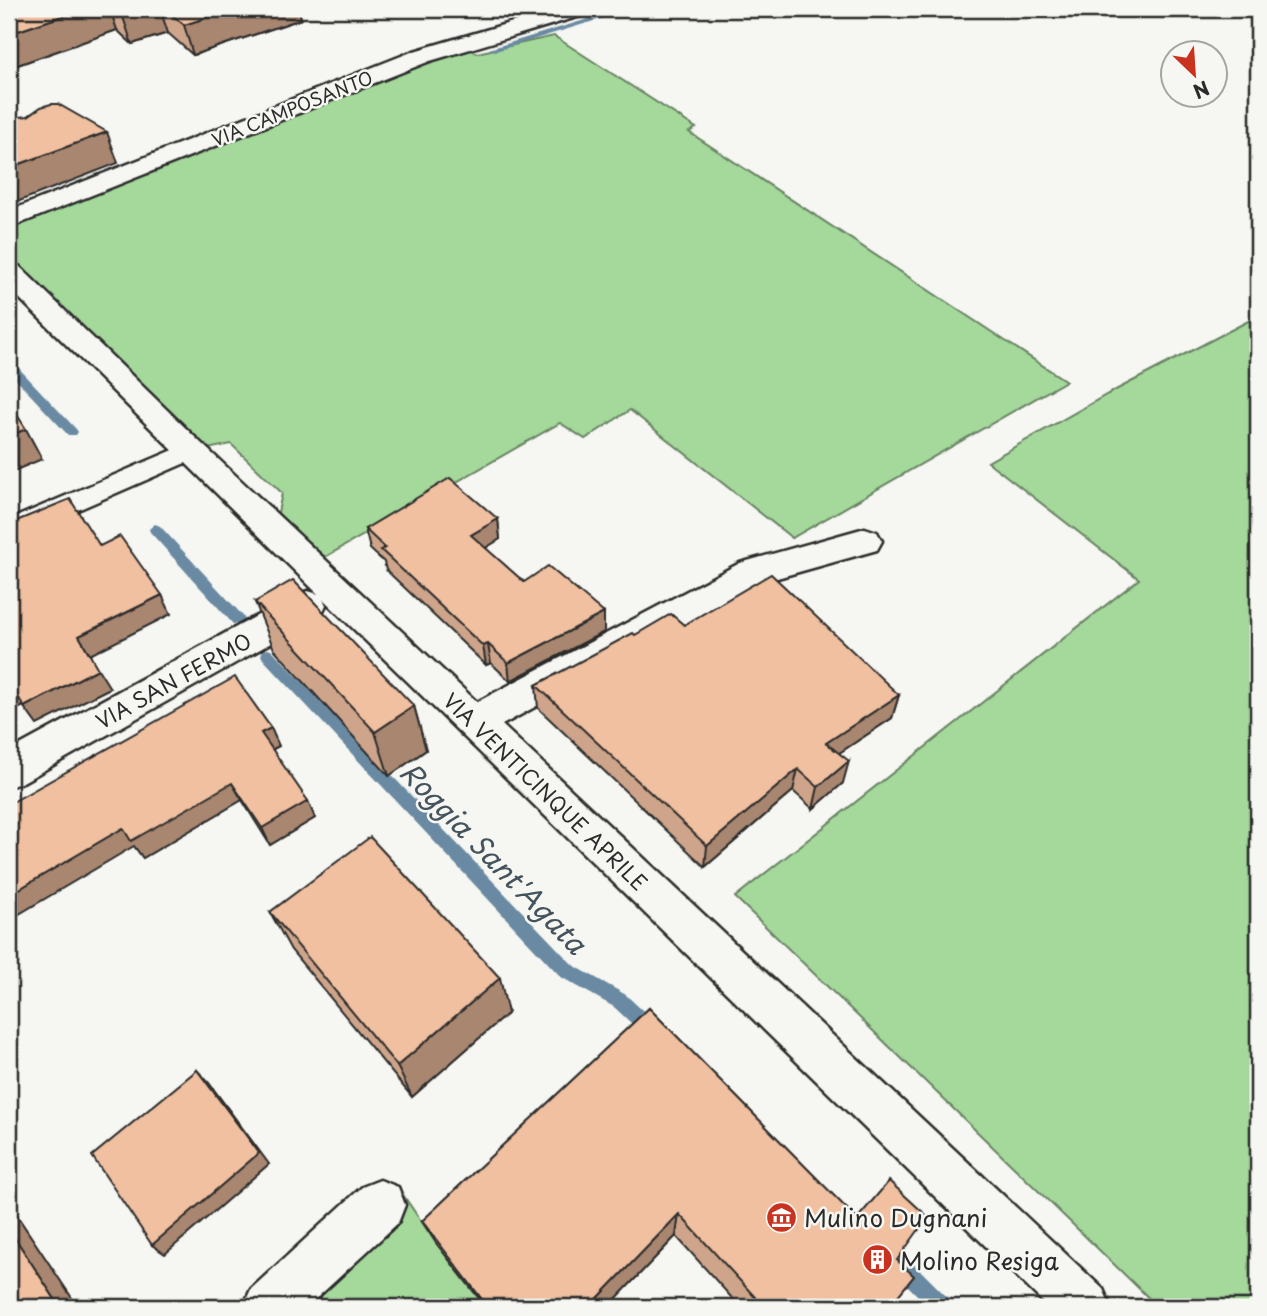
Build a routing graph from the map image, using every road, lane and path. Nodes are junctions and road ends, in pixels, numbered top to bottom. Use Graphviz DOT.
graph roads {
  1 [pos="579,9"];
  2 [pos="9,220"];
  3 [pos="9,272"];
  4 [pos="190,451"];
  5 [pos="9,531"];
  6 [pos="865,541"];
  7 [pos="337,590"];
  8 [pos="473,722"];
  9 [pos="9,770"];
  10 [pos="380,1205"];
  11 [pos="269,1307"];
  12 [pos="1085,1307"];
  1 -- 2 [label="street, VIA CAMPOSANTO"];
  3 -- 4 [label="street, VIA VENTICINQUE APRILE"];
  4 -- 5 [label="street"];
  4 -- 7 [label="street, VIA VENTICINQUE APRILE"];
  6 -- 8 [label="street"];
  7 -- 8 [label="street, VIA VENTICINQUE APRILE"];
  7 -- 9 [label="street, VIA SAN FERMO"];
  8 -- 12 [label="street, VIA VENTICINQUE APRILE"];
  10 -- 11 [label="street"];
}
